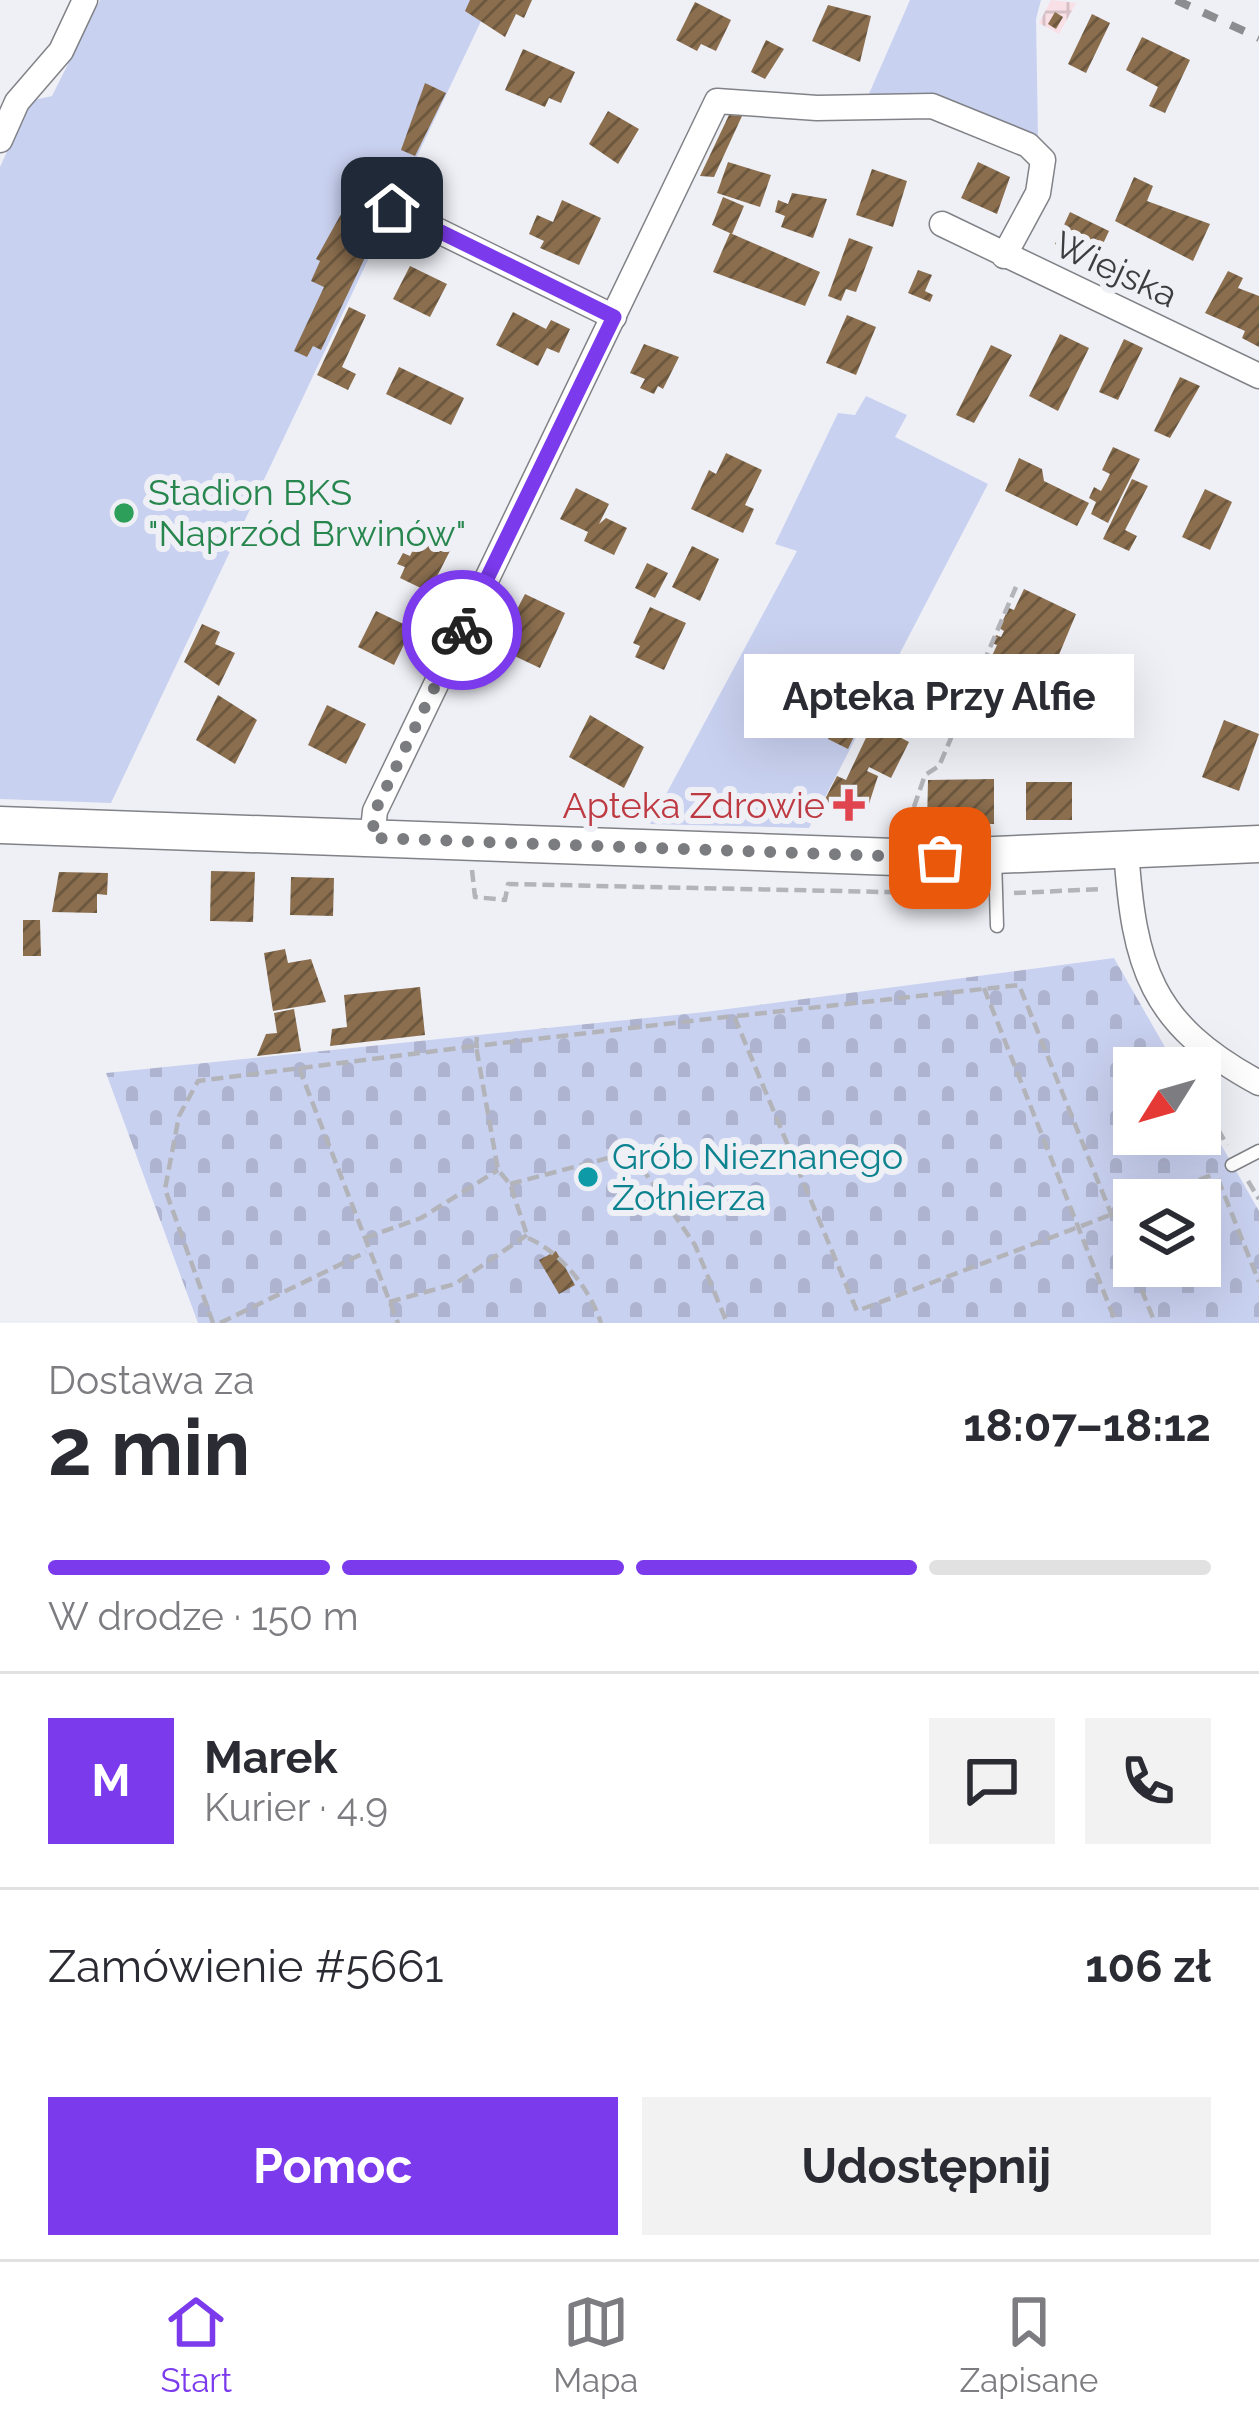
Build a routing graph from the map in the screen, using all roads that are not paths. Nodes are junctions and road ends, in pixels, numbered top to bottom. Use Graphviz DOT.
graph roads {
  1 [pos="85,0"];
  2 [pos="0,140"];
  3 [pos="392,208"];
  4 [pos="942,224"];
  5 [pos="1004,256"];
  6 [pos="614,317"];
  7 [pos="1259,376"];
  8 [pos="0,825"];
  9 [pos="372,838"];
  10 [pos="1259,844"];
  11 [pos="1126,849"];
  12 [pos="995,875"];
  13 [pos="997,926"];
  14 [pos="1259,1083"];
  15 [pos="1259,1151"];
  16 [pos="1232,1165"];
  1 -- 2 [label="street"];
  3 -- 6 [label="street"];
  4 -- 5 [label="street, Wiejska"];
  5 -- 6 [label="street"];
  5 -- 7 [label="street, Wiejska"];
  6 -- 9 [label="street"];
  8 -- 9 [label="street"];
  9 -- 12 [label="street"];
  10 -- 11 [label="street"];
  11 -- 12 [label="street"];
  11 -- 14 [label="street"];
  12 -- 13 [label="lane"];
  15 -- 16 [label="lane"];
}
